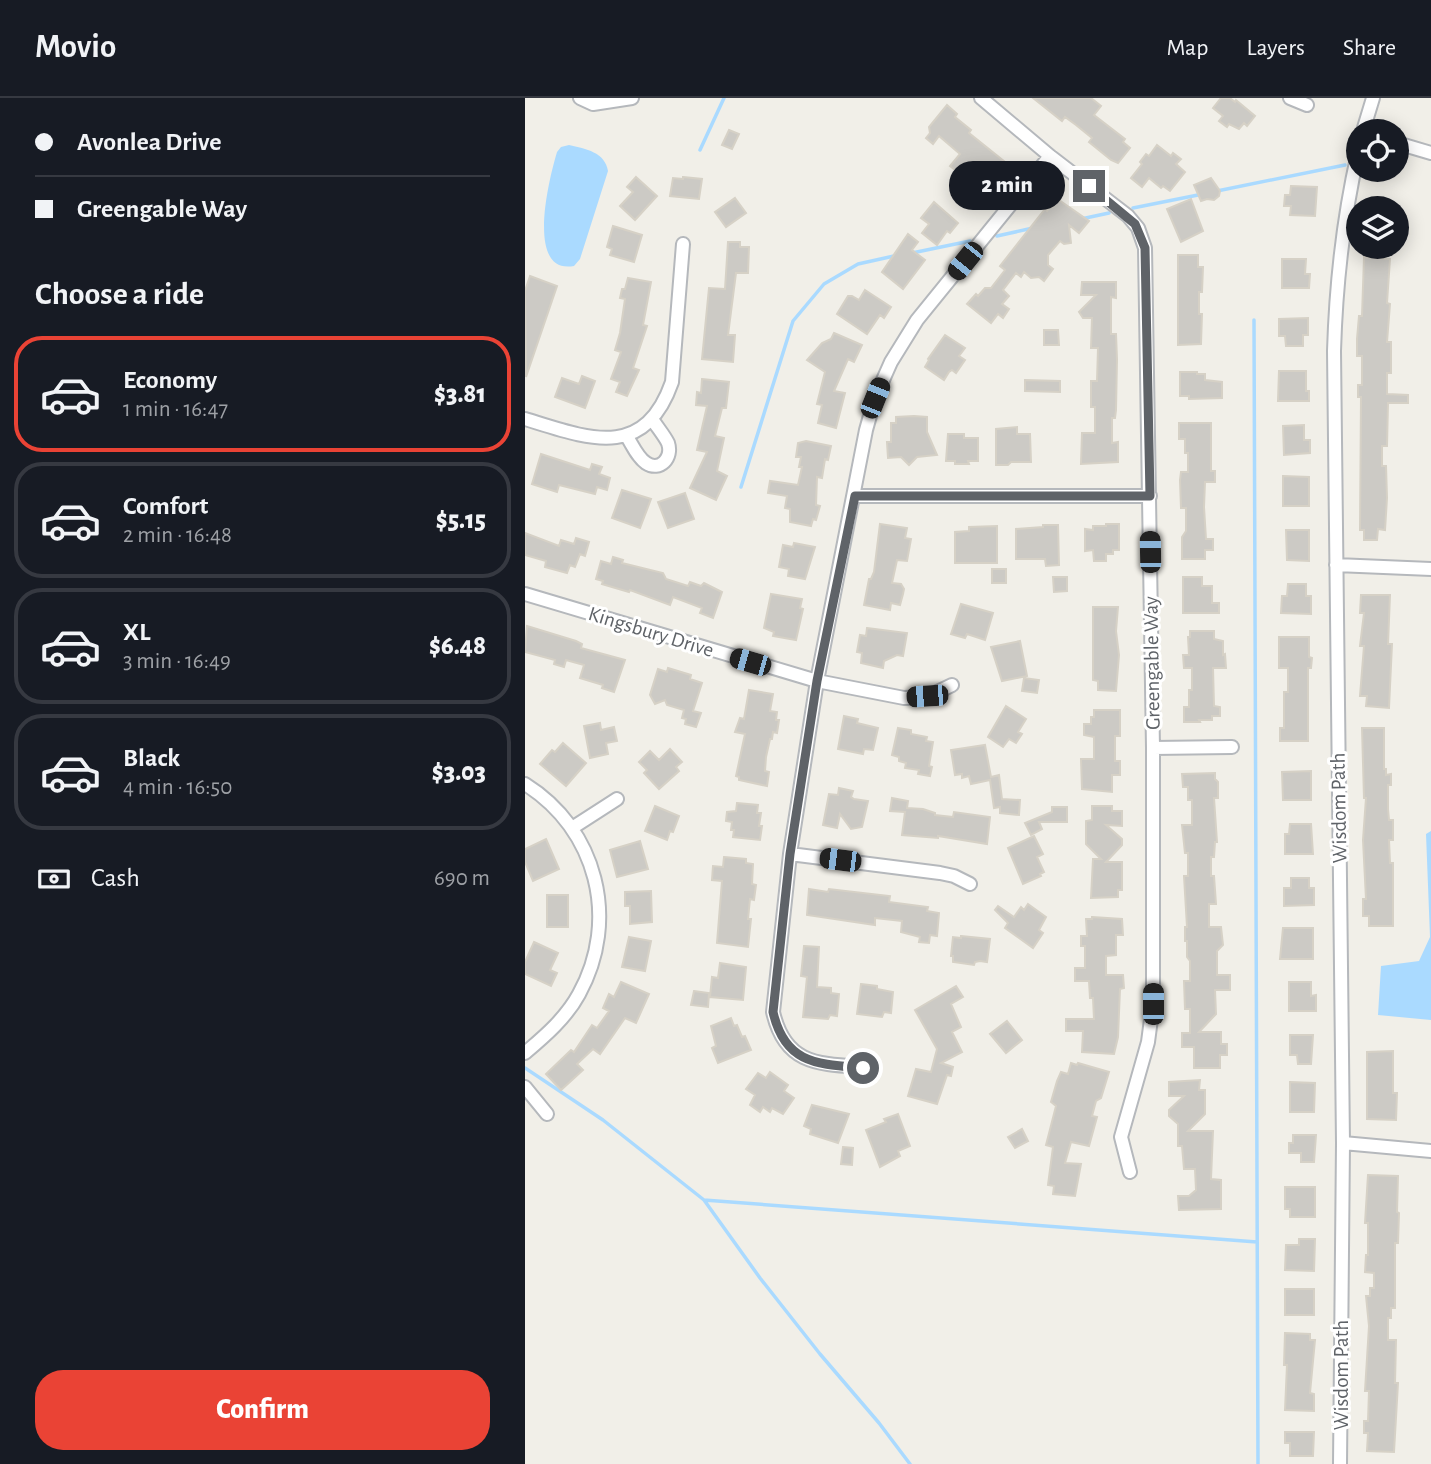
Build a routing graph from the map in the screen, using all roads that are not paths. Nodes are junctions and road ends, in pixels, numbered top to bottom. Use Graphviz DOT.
graph roads {
  1 [pos="580,98"];
  2 [pos="632,98"];
  3 [pos="981,98"];
  4 [pos="1290,98"];
  5 [pos="1373,98"];
  6 [pos="1307,104"];
  7 [pos="1367,119"];
  8 [pos="1409,147"];
  9 [pos="1431,153"];
  10 [pos="1050,156"];
  11 [pos="1352,182"];
  12 [pos="683,244"];
  13 [pos="525,419"];
  14 [pos="652,419"];
  15 [pos="626,435"];
  16 [pos="855,496"];
  17 [pos="1150,496"];
  18 [pos="1336,565"];
  19 [pos="1431,569"];
  20 [pos="525,594"];
  21 [pos="817,681"];
  22 [pos="952,685"];
  23 [pos="1232,747"];
  24 [pos="1153,748"];
  25 [pos="525,784"];
  26 [pos="617,799"];
  27 [pos="572,828"];
  28 [pos="790,854"];
  29 [pos="970,884"];
  30 [pos="525,1054"];
  31 [pos="863,1068"];
  32 [pos="525,1087"];
  33 [pos="547,1114"];
  34 [pos="1343,1143"];
  35 [pos="1431,1151"];
  36 [pos="1130,1172"];
  37 [pos="1340,1464"];
  1 -- 2 [label="street"];
  3 -- 10 [label="street, Greengable Way"];
  4 -- 6 [label="street"];
  5 -- 7 [label="street"];
  8 -- 9 [label="street"];
  10 -- 16 [label="street"];
  10 -- 17 [label="street, Greengable Way"];
  11 -- 18 [label="street, Wisdom Path"];
  12 -- 14 [label="street"];
  13 -- 15 [label="street"];
  14 -- 15 [label="street"];
  14 -- 15 [label="street"];
  16 -- 17 [label="street"];
  16 -- 21 [label="street"];
  17 -- 24 [label="street, Greengable Way"];
  18 -- 19 [label="street"];
  18 -- 34 [label="street, Wisdom Path"];
  20 -- 21 [label="street, Kingsbury Drive"];
  21 -- 22 [label="street, Kingsbury Drive"];
  21 -- 28 [label="street"];
  23 -- 24 [label="street"];
  24 -- 36 [label="street, Greengable Way"];
  25 -- 27 [label="street"];
  26 -- 27 [label="street"];
  27 -- 30 [label="street"];
  28 -- 29 [label="street"];
  28 -- 31 [label="street"];
  32 -- 33 [label="street"];
  34 -- 35 [label="street"];
  34 -- 37 [label="street, Wisdom Path"];
}
